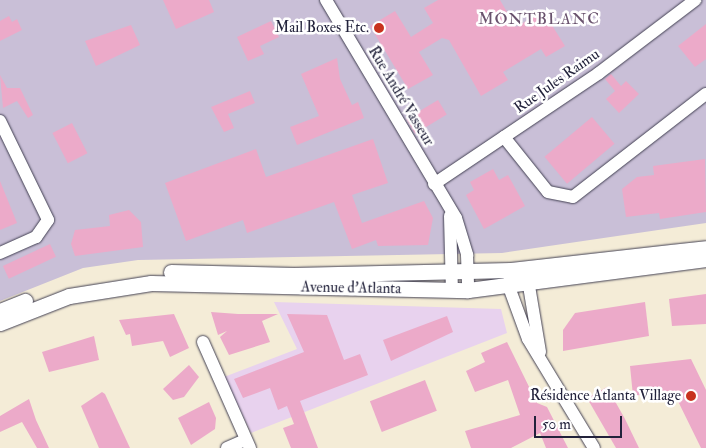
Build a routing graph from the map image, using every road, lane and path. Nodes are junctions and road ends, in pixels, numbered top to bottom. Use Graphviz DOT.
graph roads {
  1 [pos="326,0"];
  2 [pos="695,0"];
  3 [pos="706,94"];
  4 [pos="0,121"];
  5 [pos="504,137"];
  6 [pos="434,184"];
  7 [pos="449,208"];
  8 [pos="706,248"];
  9 [pos="0,253"];
  10 [pos="706,259"];
  11 [pos="518,270"];
  12 [pos="450,272"];
  13 [pos="470,272"];
  14 [pos="531,284"];
  15 [pos="509,287"];
  16 [pos="452,290"];
  17 [pos="468,290"];
  18 [pos="0,311"];
  19 [pos="0,323"];
  20 [pos="203,342"];
  21 [pos="542,362"];
  22 [pos="248,444"];
  23 [pos="227,448"];
  24 [pos="594,448"];
  1 -- 6 [label="street, Rue André Vasseur"];
  2 -- 5 [label="street, Rue Jules Raimu"];
  3 -- 5 [label="street"];
  4 -- 9 [label="street"];
  5 -- 6 [label="street, Rue Jules Raimu"];
  6 -- 7 [label="street, Rue André Vasseur"];
  7 -- 12 [label="street"];
  7 -- 13 [label="street, Rue André Vasseur"];
  8 -- 11 [label="main road, Avenue d'Atlanta"];
  10 -- 14 [label="main road, Avenue d'Atlanta"];
  11 -- 13 [label="main road, Avenue d'Atlanta"];
  11 -- 14 [label="street"];
  11 -- 15 [label="street"];
  12 -- 13 [label="main road, Avenue d'Atlanta"];
  12 -- 16 [label="street"];
  12 -- 18 [label="main road, Avenue d'Atlanta"];
  13 -- 17 [label="street, Rue André Vasseur"];
  14 -- 15 [label="main road, Avenue d'Atlanta"];
  14 -- 21 [label="street"];
  15 -- 17 [label="main road, Avenue d'Atlanta"];
  15 -- 21 [label="street"];
  16 -- 17 [label="main road, Avenue d'Atlanta"];
  16 -- 19 [label="main road, Avenue d'Atlanta"];
  20 -- 22 [label="street"];
  21 -- 24 [label="street"];
  22 -- 23 [label="street"];
}
